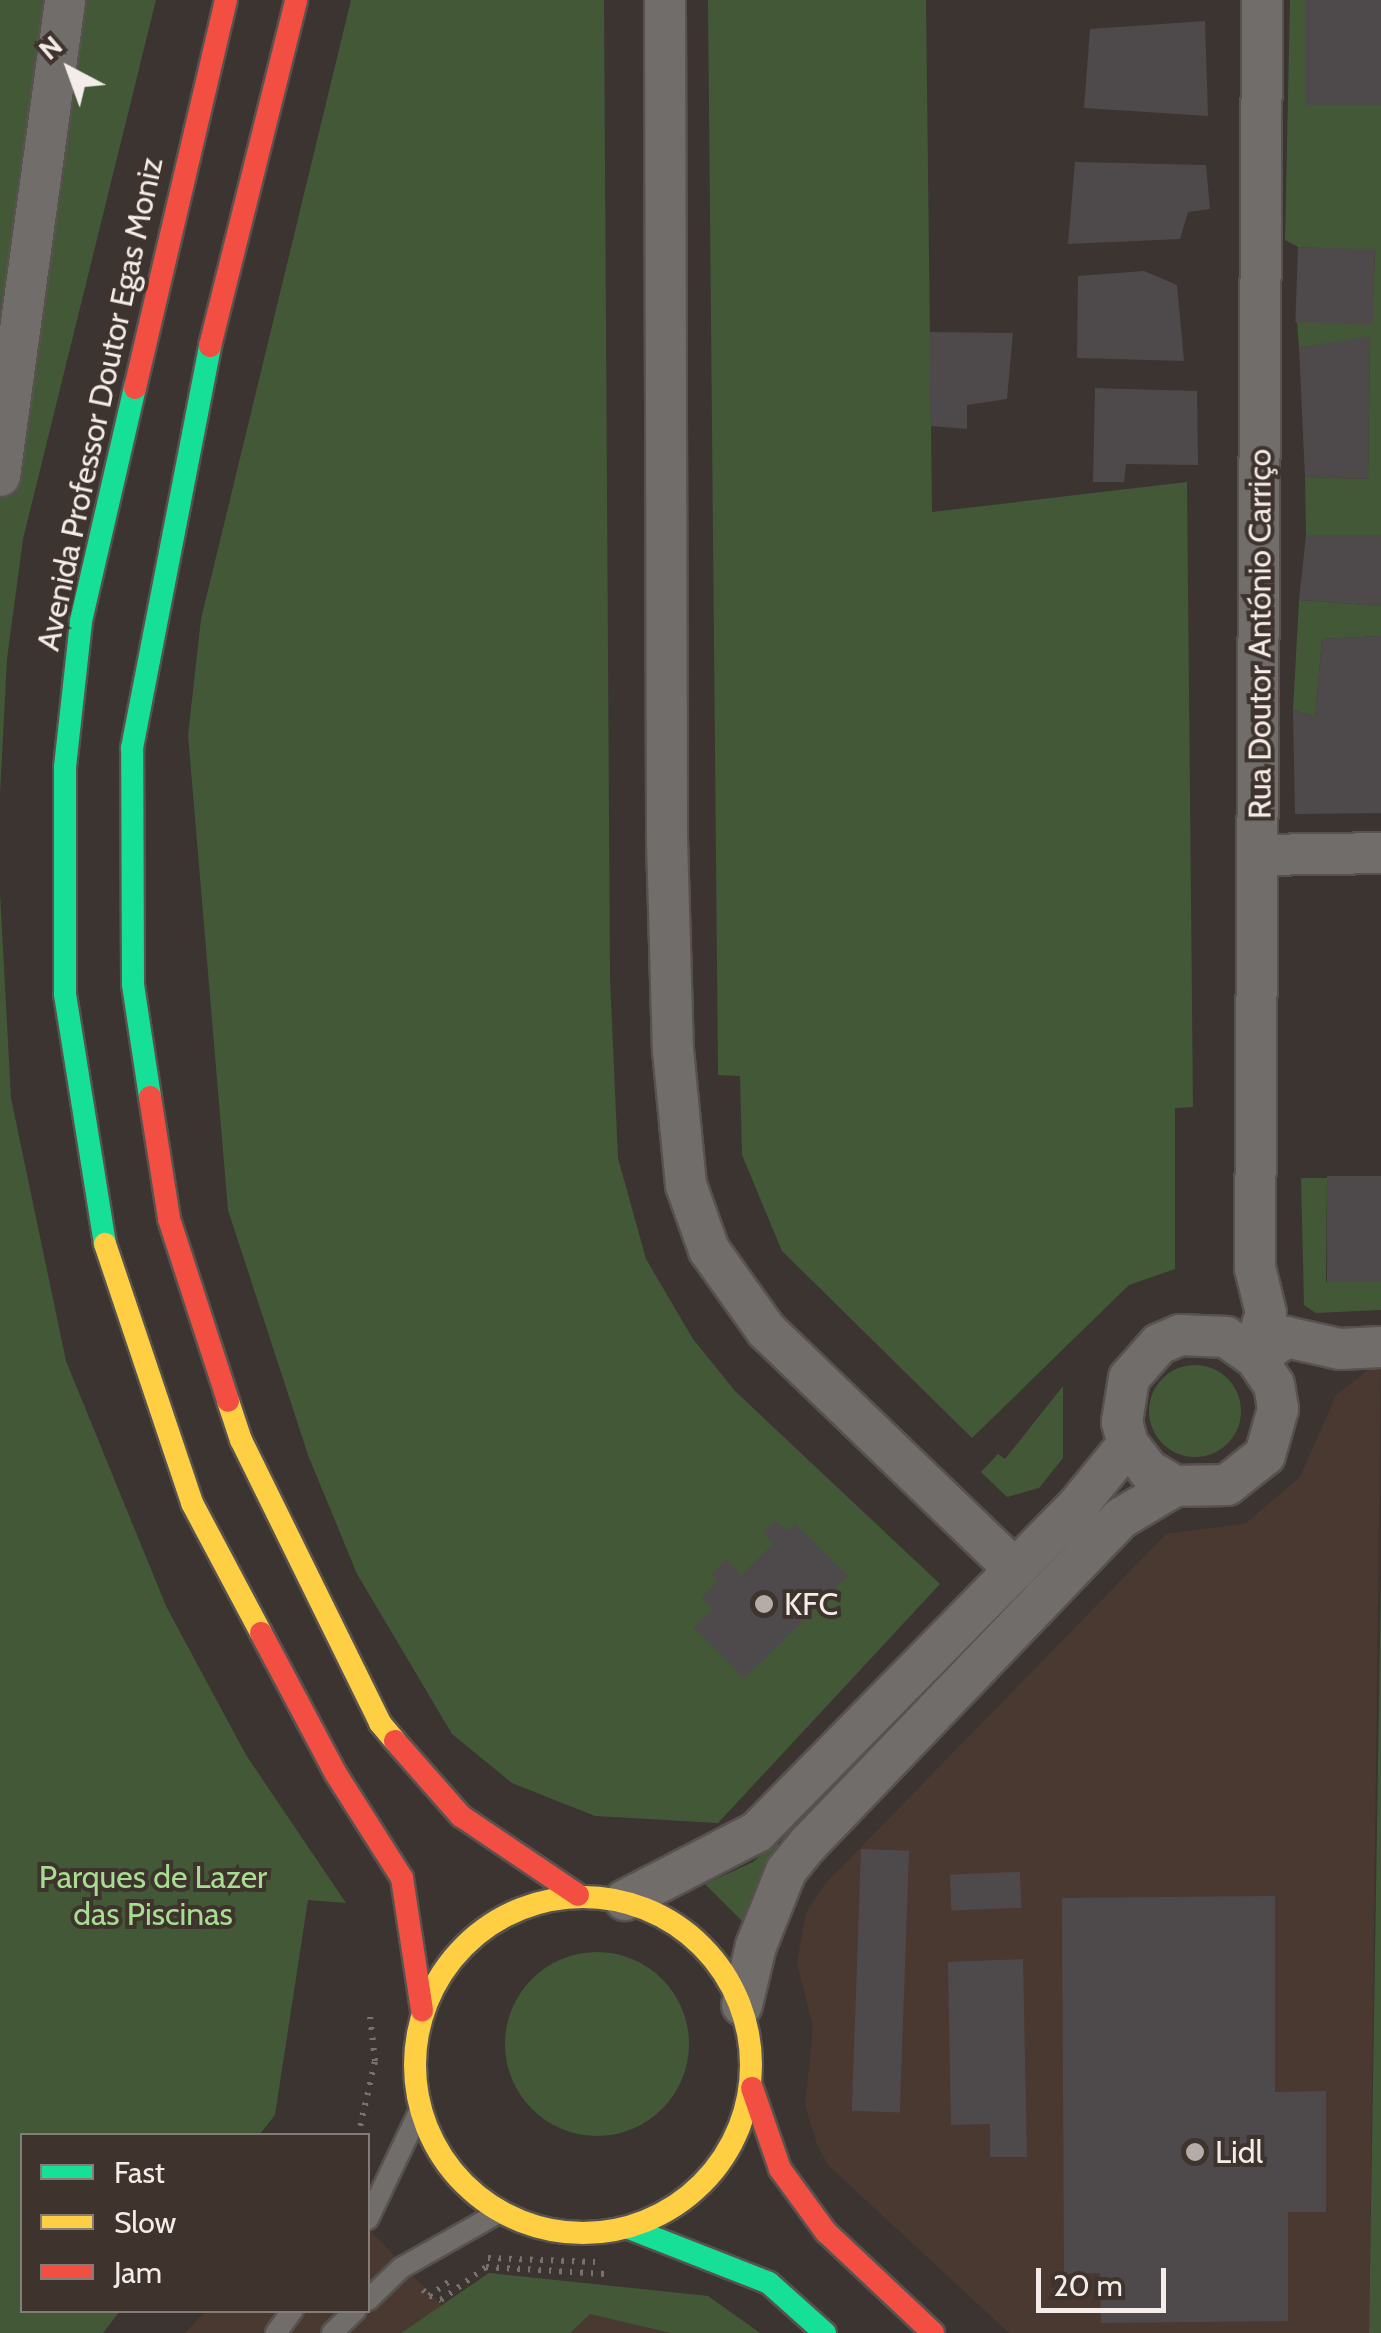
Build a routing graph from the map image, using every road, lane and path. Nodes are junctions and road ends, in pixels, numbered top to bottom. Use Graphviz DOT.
graph roads {
  1 [pos="65,0"];
  2 [pos="226,0"];
  3 [pos="296,0"];
  4 [pos="665,0"];
  5 [pos="1262,0"];
  6 [pos="0,476"];
  7 [pos="1381,853"];
  8 [pos="1259,855"];
  9 [pos="1255,1268"];
  10 [pos="1203,1333"];
  11 [pos="1381,1347"];
  12 [pos="1340,1349"];
  13 [pos="1254,1356"];
  14 [pos="1276,1393"];
  15 [pos="1128,1444"];
  16 [pos="1175,1486"];
  17 [pos="1015,1570"];
  18 [pos="578,1895"];
  19 [pos="625,1900"];
  20 [pos="742,2004"];
  21 [pos="422,2011"];
  22 [pos="752,2088"];
  23 [pos="420,2110"];
  24 [pos="500,2212"];
  25 [pos="370,2215"];
  26 [pos="629,2228"];
  27 [pos="618,2262"];
  28 [pos="401,2268"];
  29 [pos="620,2274"];
  30 [pos="429,2296"];
  31 [pos="370,2298"];
  32 [pos="353,2313"];
  33 [pos="332,2333"];
  34 [pos="825,2333"];
  35 [pos="933,2333"];
  1 -- 6 [label="street"];
  2 -- 21 [label="main road, Avenida Professor Doutor Egas Moniz"];
  3 -- 18 [label="main road"];
  4 -- 17 [label="street"];
  5 -- 8 [label="street, Rua Doutor António Carriço"];
  7 -- 8 [label="street"];
  8 -- 9 [label="street, Rua Doutor António Carriço"];
  9 -- 10 [label="street"];
  9 -- 13 [label="street, Rua Doutor António Carriço"];
  10 -- 13 [label="street"];
  10 -- 15 [label="street"];
  11 -- 12 [label="street"];
  12 -- 13 [label="street"];
  12 -- 14 [label="street"];
  13 -- 14 [label="street"];
  14 -- 16 [label="street"];
  15 -- 16 [label="street"];
  15 -- 17 [label="street"];
  16 -- 20 [label="street"];
  17 -- 19 [label="street"];
  18 -- 19 [label="main road"];
  18 -- 21 [label="main road"];
  19 -- 20 [label="main road"];
  20 -- 22 [label="main road"];
  21 -- 23 [label="main road"];
  22 -- 26 [label="main road"];
  22 -- 35 [label="main road"];
  23 -- 24 [label="main road"];
  23 -- 25 [label="lane"];
  24 -- 26 [label="main road"];
  24 -- 28 [label="lane"];
  26 -- 34 [label="main road"];
  27 -- 30 [label="path"];
  28 -- 30 [label="path"];
  28 -- 31 [label="lane"];
  29 -- 30 [label="path"];
  32 -- 33 [label="lane"];
}
